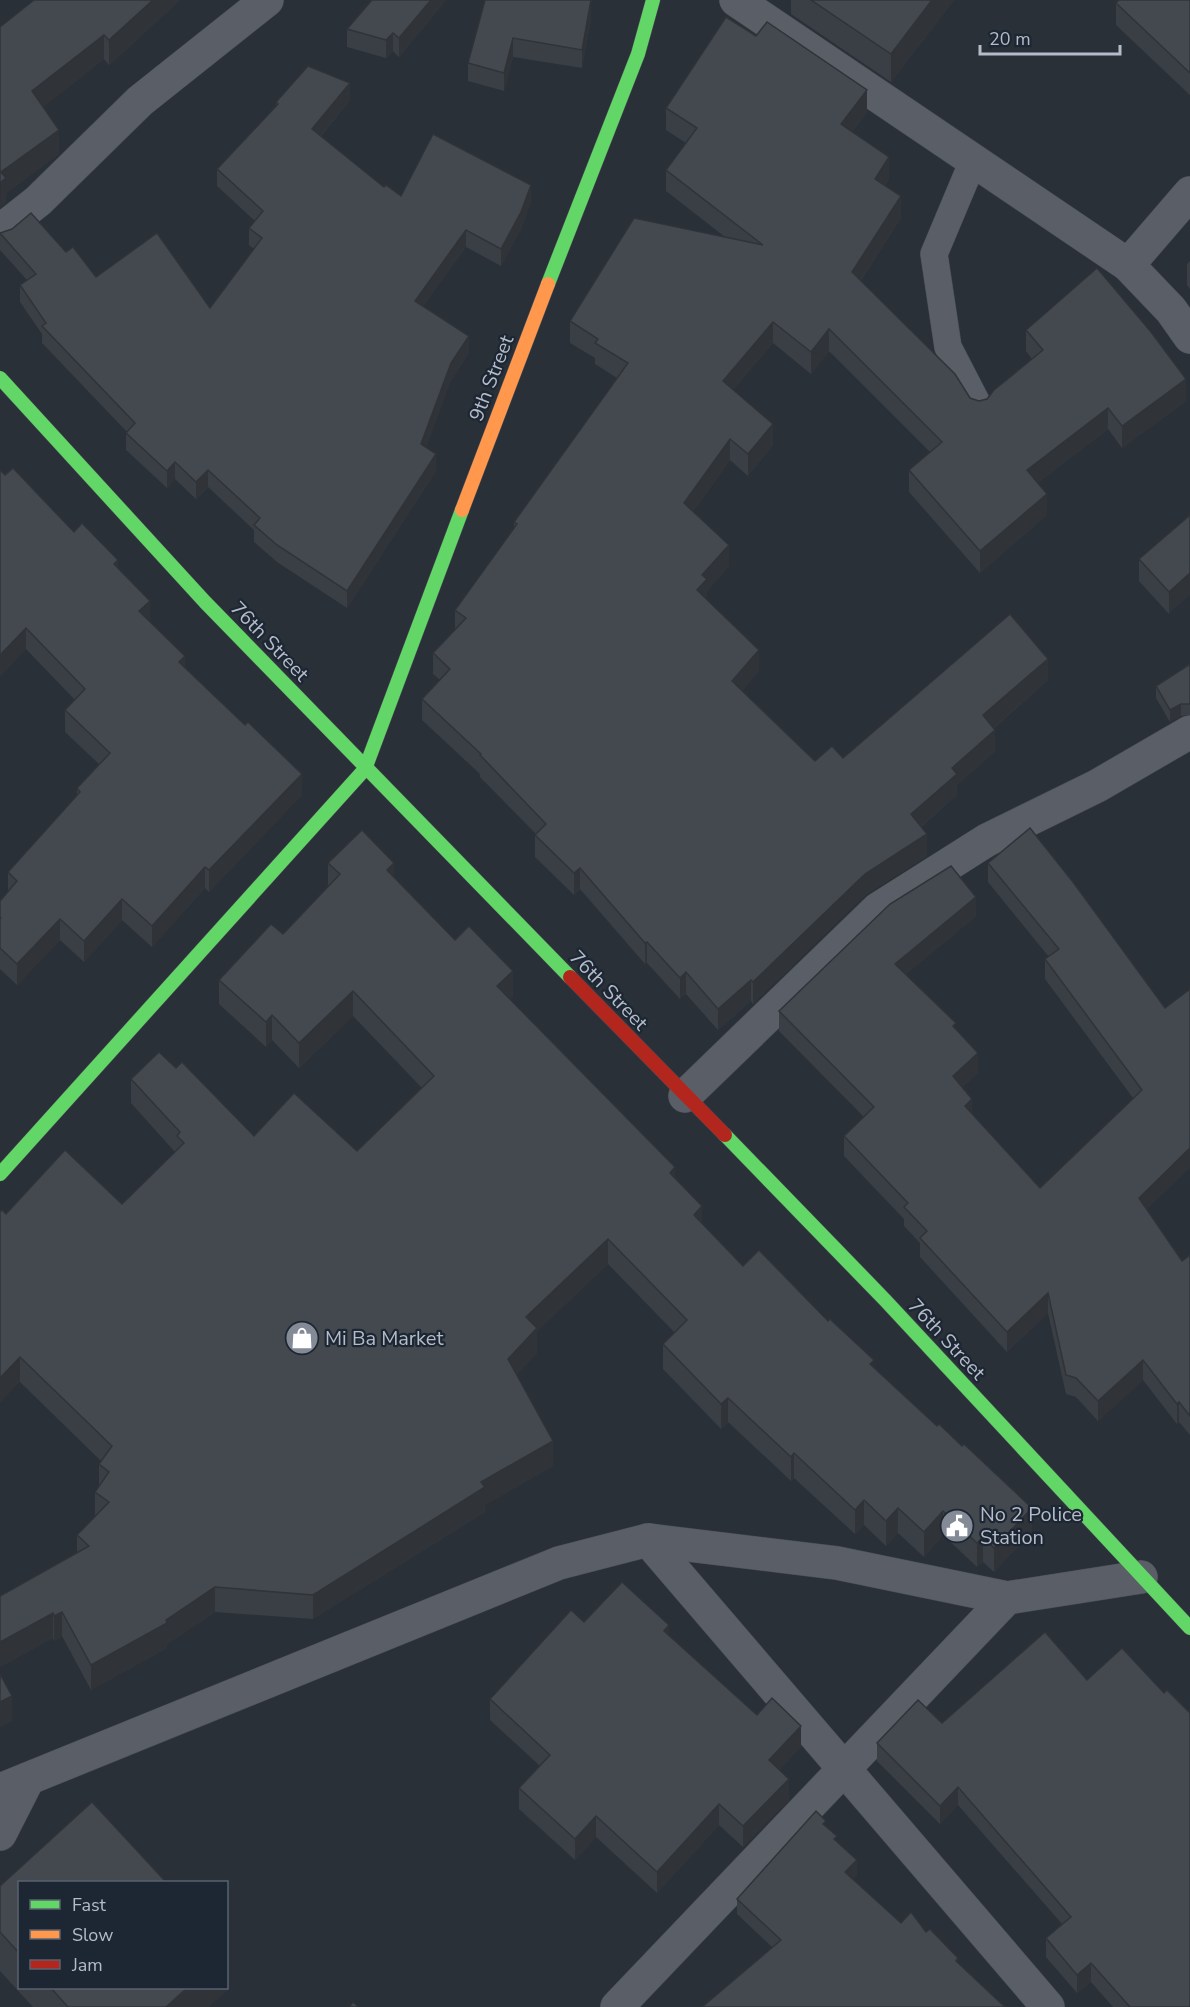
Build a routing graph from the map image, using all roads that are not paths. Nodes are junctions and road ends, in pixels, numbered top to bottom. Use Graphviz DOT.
graph roads {
  1 [pos="267,0"];
  2 [pos="652,0"];
  3 [pos="736,0"];
  4 [pos="973,161"];
  5 [pos="1190,193"];
  6 [pos="0,231"];
  7 [pos="1128,265"];
  8 [pos="1190,337"];
  9 [pos="0,378"];
  10 [pos="979,407"];
  11 [pos="1190,732"];
  12 [pos="365,769"];
  13 [pos="685,1096"];
  14 [pos="0,1174"];
  15 [pos="648,1539"];
  16 [pos="1141,1576"];
  17 [pos="1007,1598"];
  18 [pos="1190,1628"];
  19 [pos="843,1768"];
  20 [pos="14,1784"];
  21 [pos="0,1834"];
  22 [pos="617,2007"];
  23 [pos="1048,2007"];
  1 -- 6 [label="street"];
  2 -- 12 [label="street, 9th Street"];
  3 -- 4 [label="street"];
  4 -- 7 [label="street"];
  4 -- 10 [label="lane"];
  5 -- 7 [label="street"];
  7 -- 8 [label="street"];
  9 -- 12 [label="street, 76th Street"];
  11 -- 13 [label="street"];
  12 -- 13 [label="street, 76th Street"];
  12 -- 14 [label="street"];
  13 -- 16 [label="street, 76th Street"];
  15 -- 17 [label="street"];
  15 -- 19 [label="street"];
  15 -- 20 [label="street"];
  16 -- 17 [label="street"];
  16 -- 18 [label="street, 76th Street"];
  17 -- 19 [label="street"];
  19 -- 22 [label="street"];
  19 -- 23 [label="street"];
  20 -- 21 [label="street"];
}
